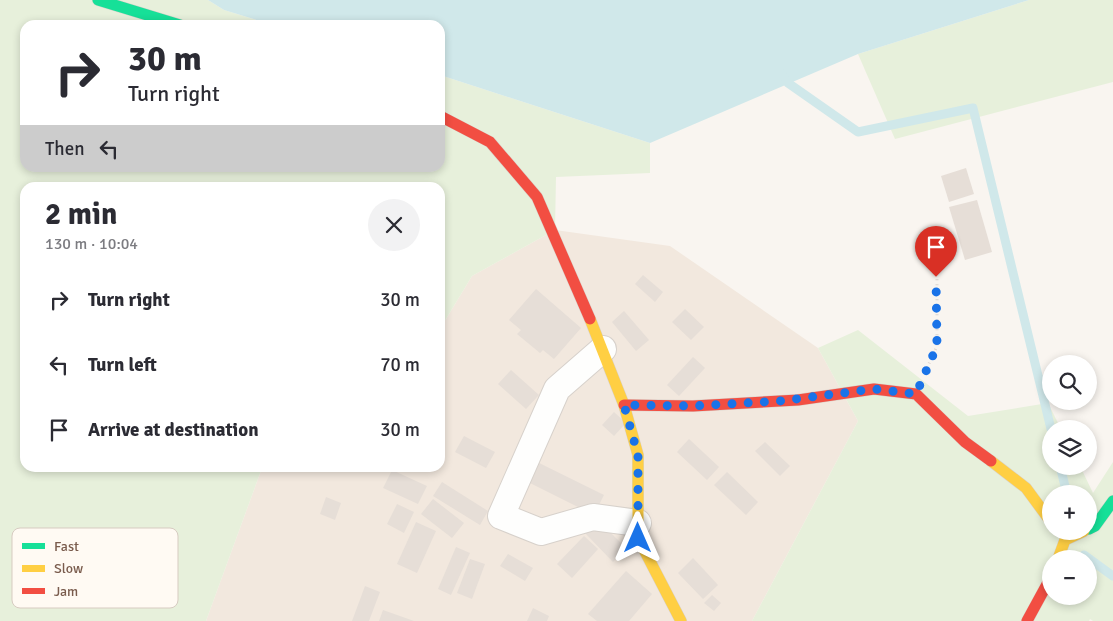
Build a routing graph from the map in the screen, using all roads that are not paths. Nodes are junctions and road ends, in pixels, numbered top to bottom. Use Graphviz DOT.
graph roads {
  1 [pos="98,0"];
  2 [pos="164,20"];
  3 [pos="445,119"];
  4 [pos="603,349"];
  5 [pos="624,405"];
  6 [pos="1113,501"];
  7 [pos="1042,509"];
  8 [pos="638,522"];
  9 [pos="1097,523"];
  10 [pos="1042,594"];
  11 [pos="681,621"];
  12 [pos="1027,621"];
  1 -- 2 [label="street"];
  3 -- 4 [label="street"];
  4 -- 5 [label="street"];
  4 -- 8 [label="street"];
  5 -- 7 [label="street"];
  5 -- 8 [label="street"];
  6 -- 9 [label="street"];
  8 -- 11 [label="street"];
  10 -- 12 [label="street"];
}
